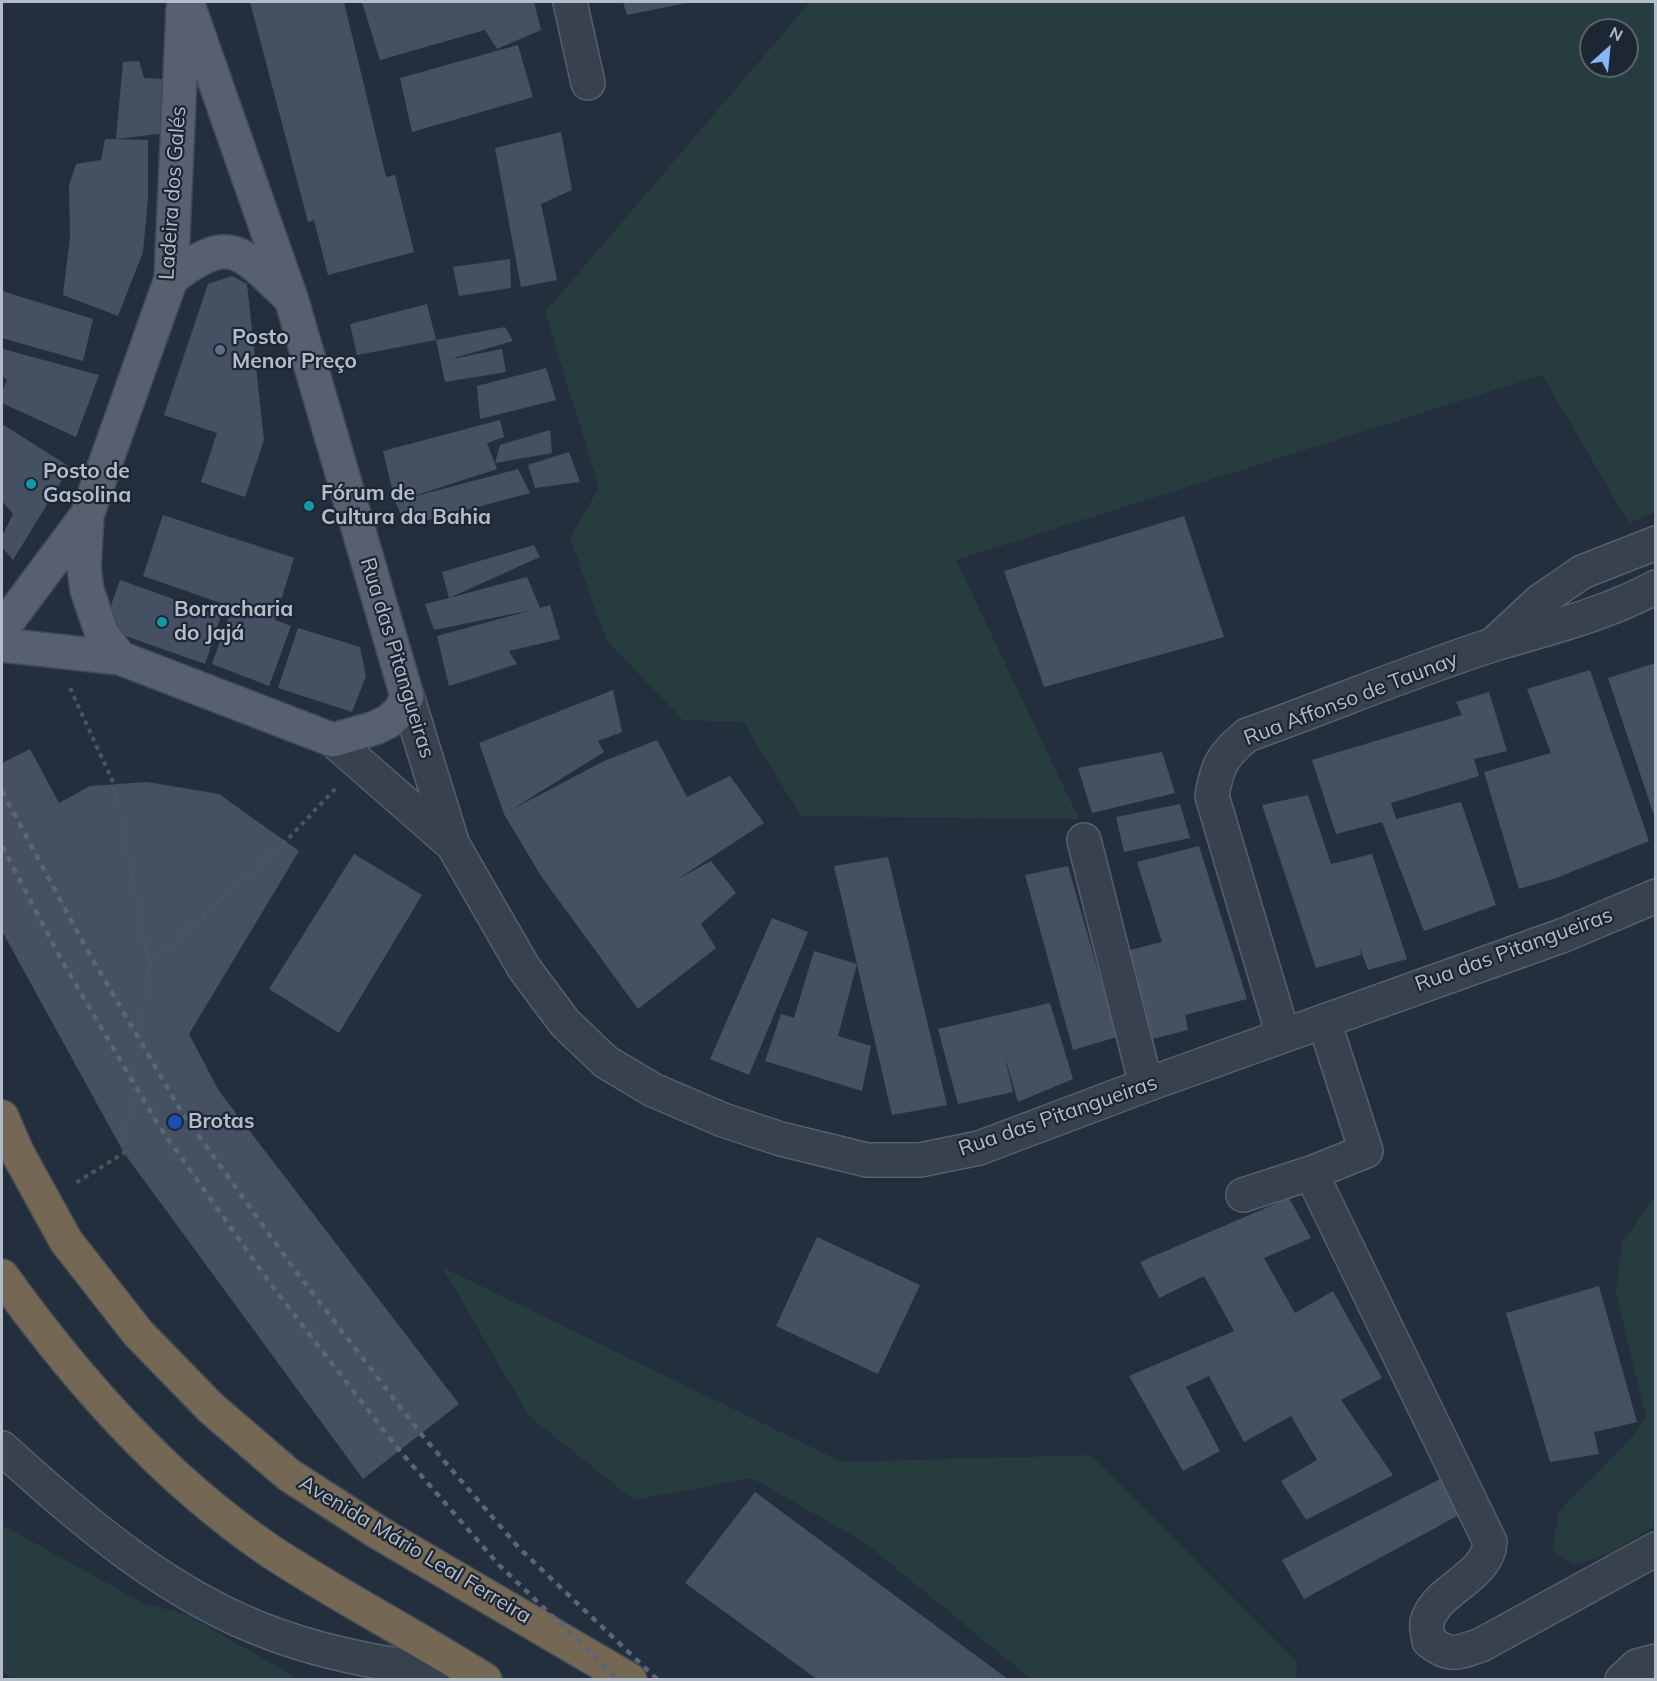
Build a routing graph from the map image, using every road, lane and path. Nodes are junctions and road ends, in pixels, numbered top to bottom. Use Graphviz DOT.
graph roads {
  1 [pos="185,2"];
  2 [pos="570,2"];
  3 [pos="588,83"];
  4 [pos="171,279"];
  5 [pos="291,298"];
  6 [pos="87,516"];
  7 [pos="1656,543"];
  8 [pos="1656,587"];
  9 [pos="2,629"];
  10 [pos="2,645"];
  11 [pos="1491,646"];
  12 [pos="52,650"];
  13 [pos="120,658"];
  14 [pos="407,696"];
  15 [pos="333,740"];
  16 [pos="359,763"];
  17 [pos="1084,840"];
  18 [pos="453,845"];
  19 [pos="1656,896"];
  20 [pos="149,965"];
  21 [pos="1324,1021"];
  22 [pos="1283,1035"];
  23 [pos="1146,1084"];
  24 [pos="2,1117"];
  25 [pos="1311,1173"];
  26 [pos="1244,1195"];
  27 [pos="45,1202"];
  28 [pos="2,1276"];
  29 [pos="2,1448"];
  30 [pos="1656,1549"];
  31 [pos="1656,1661"];
  32 [pos="483,1678"];
  33 [pos="630,1680"];
  34 [pos="1622,1680"];
  1 -- 4 [label="main road, Ladeira dos Galés"];
  1 -- 5 [label="main road, Ladeira dos Galés"];
  2 -- 3 [label="street"];
  4 -- 5 [label="main road"];
  4 -- 6 [label="main road, Ladeira dos Galés"];
  5 -- 14 [label="main road, Rua das Pitangueiras"];
  6 -- 9 [label="main road"];
  6 -- 13 [label="main road"];
  7 -- 11 [label="street"];
  8 -- 11 [label="street, Rua Affonso de Taunay"];
  10 -- 12 [label="main road"];
  11 -- 22 [label="street, Rua Affonso de Taunay"];
  12 -- 13 [label="main road"];
  12 -- 20 [label="path"];
  13 -- 15 [label="main road"];
  14 -- 15 [label="main road"];
  14 -- 18 [label="street, Rua das Pitangueiras"];
  15 -- 16 [label="street, Rua das Pitangueiras"];
  16 -- 18 [label="street, Rua das Pitangueiras"];
  16 -- 20 [label="path"];
  17 -- 23 [label="street"];
  18 -- 23 [label="street, Rua das Pitangueiras"];
  19 -- 21 [label="street, Rua das Pitangueiras"];
  20 -- 27 [label="path"];
  21 -- 22 [label="street, Rua das Pitangueiras"];
  21 -- 25 [label="street"];
  22 -- 23 [label="street, Rua das Pitangueiras"];
  24 -- 27 [label="highway, Avenida Mário Leal Ferreira"];
  25 -- 26 [label="street"];
  25 -- 30 [label="street"];
  27 -- 33 [label="highway, Avenida Mário Leal Ferreira"];
  28 -- 32 [label="highway"];
  29 -- 32 [label="street"];
  31 -- 34 [label="street"];
}
